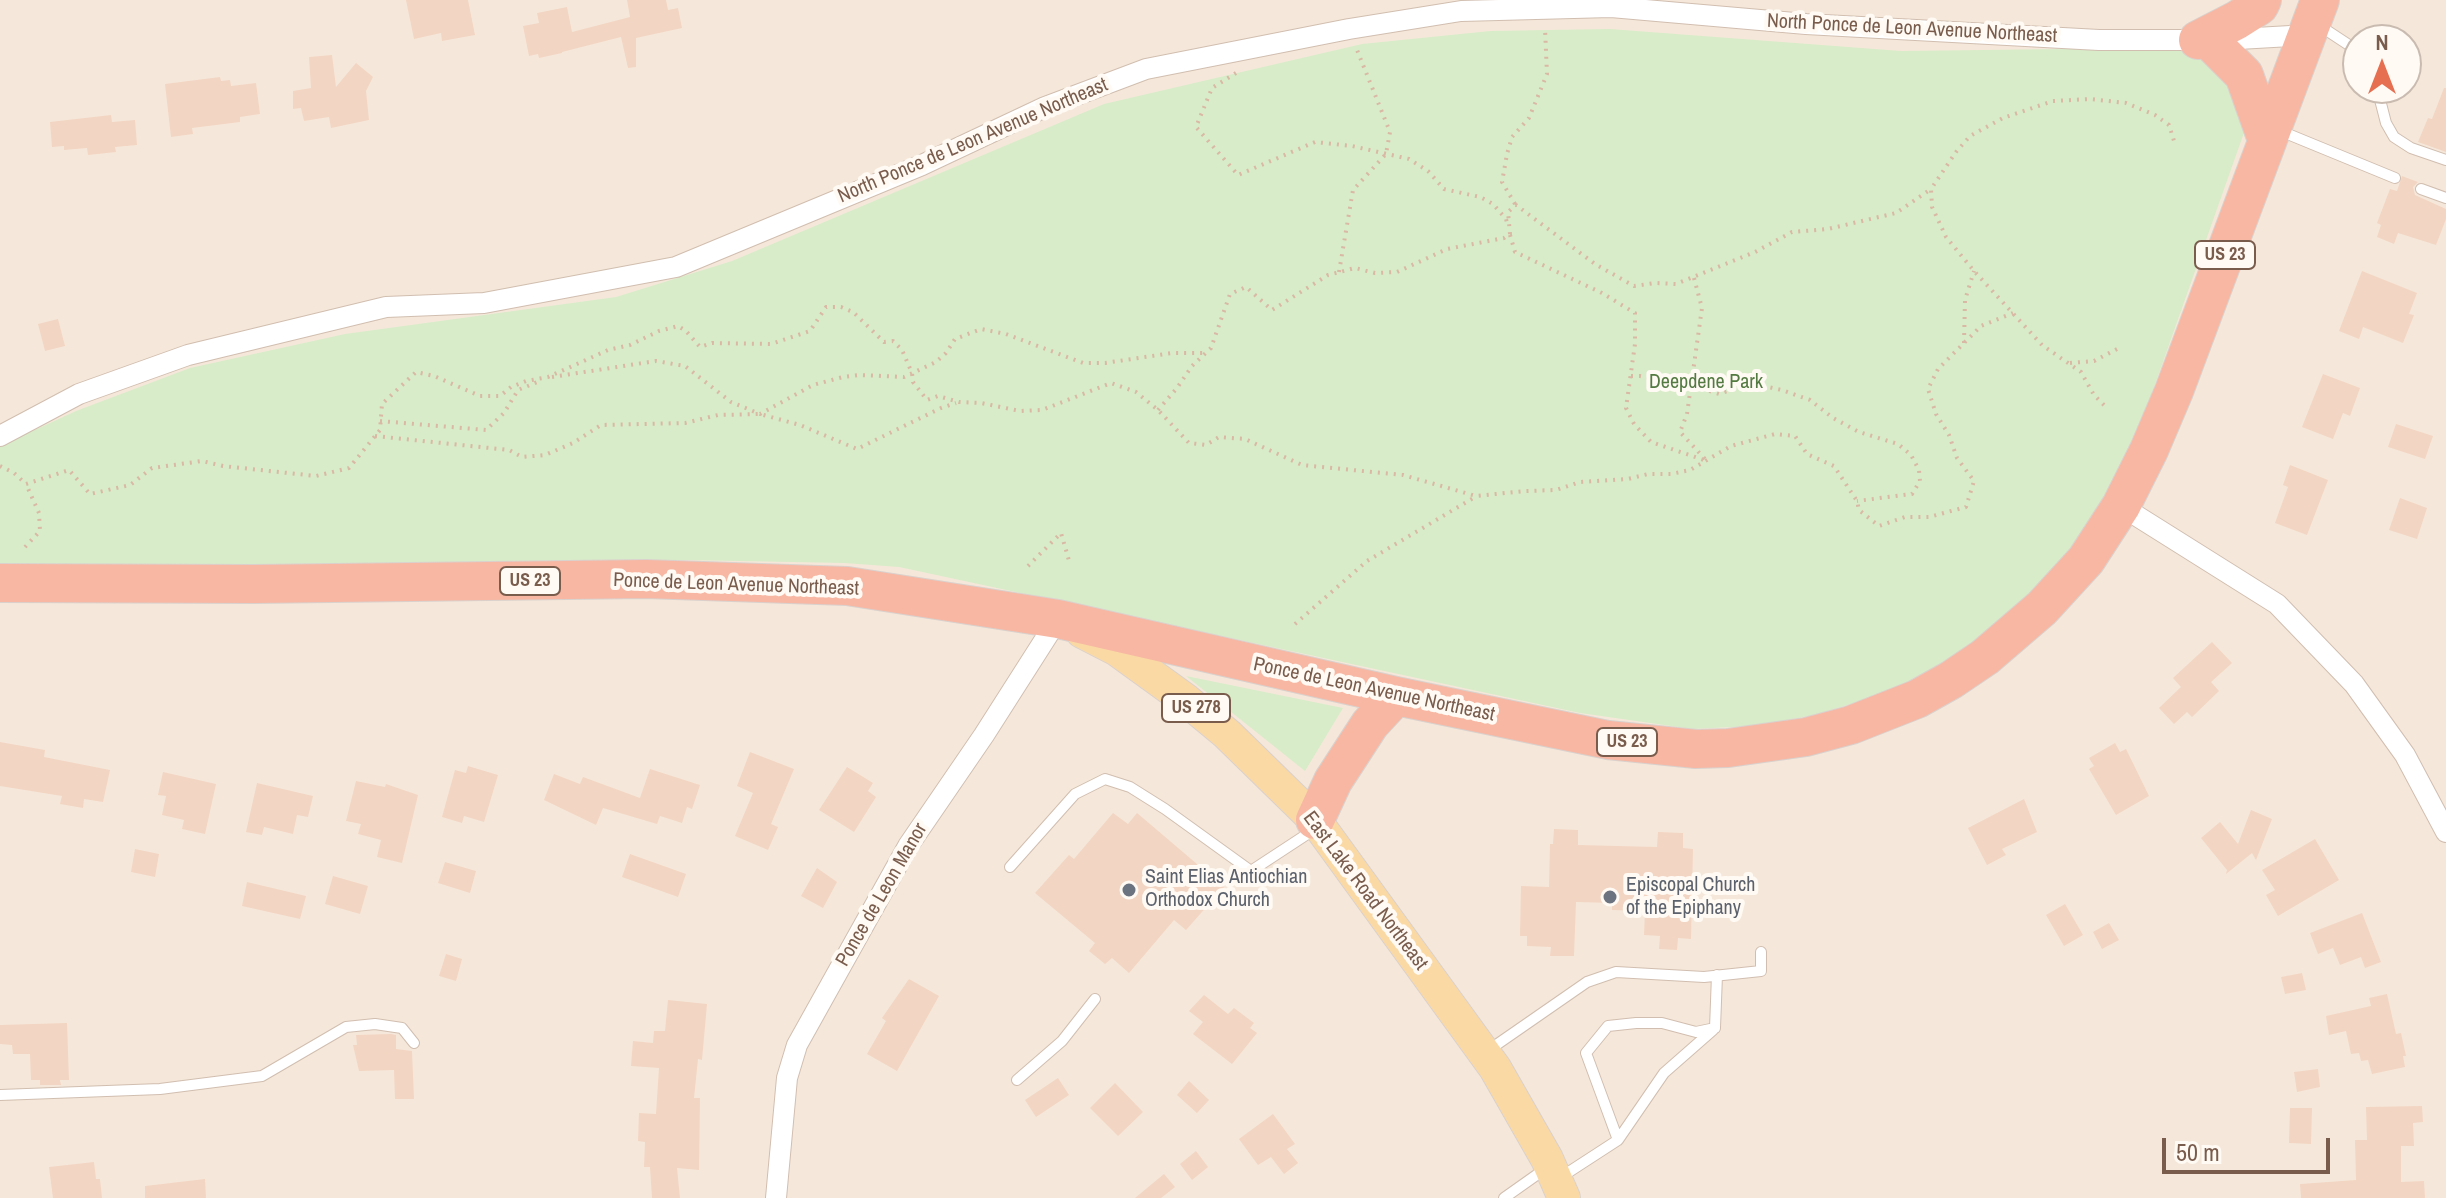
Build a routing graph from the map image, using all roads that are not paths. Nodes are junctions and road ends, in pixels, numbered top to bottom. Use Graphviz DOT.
graph roads {
  1 [pos="2262,0"];
  2 [pos="2313,19"];
  3 [pos="2204,40"];
  4 [pos="2342,40"];
  5 [pos="2381,104"];
  6 [pos="2270,134"];
  7 [pos="2446,160"];
  8 [pos="2395,178"];
  9 [pos="2421,189"];
  10 [pos="2446,198"];
  11 [pos="0,436"];
  12 [pos="2121,506"];
  13 [pos="0,583"];
  14 [pos="1058,619"];
  15 [pos="1396,696"];
  16 [pos="1318,823"];
  17 [pos="2446,832"];
  18 [pos="1010,867"];
  19 [pos="1761,952"];
  20 [pos="1717,975"];
  21 [pos="1095,999"];
  22 [pos="1715,1028"];
  23 [pos="414,1043"];
  24 [pos="1484,1053"];
  25 [pos="1017,1080"];
  26 [pos="0,1095"];
  27 [pos="1618,1140"];
  28 [pos="1557,1181"];
  29 [pos="776,1198"];
  30 [pos="1504,1198"];
  1 -- 3 [label="highway"];
  2 -- 3 [label="street, North Ponce de Leon Avenue Northeast"];
  2 -- 4 [label="lane"];
  2 -- 6 [label="highway, Ponce de Leon Avenue Northeast / US 23"];
  3 -- 6 [label="highway"];
  3 -- 11 [label="street, North Ponce de Leon Avenue Northeast"];
  5 -- 7 [label="lane"];
  6 -- 8 [label="lane"];
  6 -- 12 [label="highway, Ponce de Leon Avenue Northeast / US 23"];
  9 -- 10 [label="lane"];
  12 -- 15 [label="highway, Ponce de Leon Avenue Northeast / US 23"];
  12 -- 17 [label="street"];
  13 -- 14 [label="highway, Ponce de Leon Avenue Northeast / US 23"];
  14 -- 15 [label="highway, Ponce de Leon Avenue Northeast / US 23"];
  14 -- 16 [label="main road, East Lake Road Northeast / US 278"];
  14 -- 29 [label="street, Ponce de Leon Manor"];
  15 -- 16 [label="highway"];
  16 -- 18 [label="lane"];
  16 -- 24 [label="main road, East Lake Road Northeast / US 278"];
  19 -- 20 [label="lane"];
  20 -- 22 [label="lane"];
  20 -- 24 [label="lane"];
  21 -- 25 [label="lane"];
  22 -- 27 [label="lane"];
  22 -- 27 [label="lane"];
  23 -- 26 [label="lane"];
  24 -- 28 [label="main road, East Lake Road Northeast / US 278"];
  27 -- 28 [label="lane"];
  28 -- 30 [label="lane"];
}
